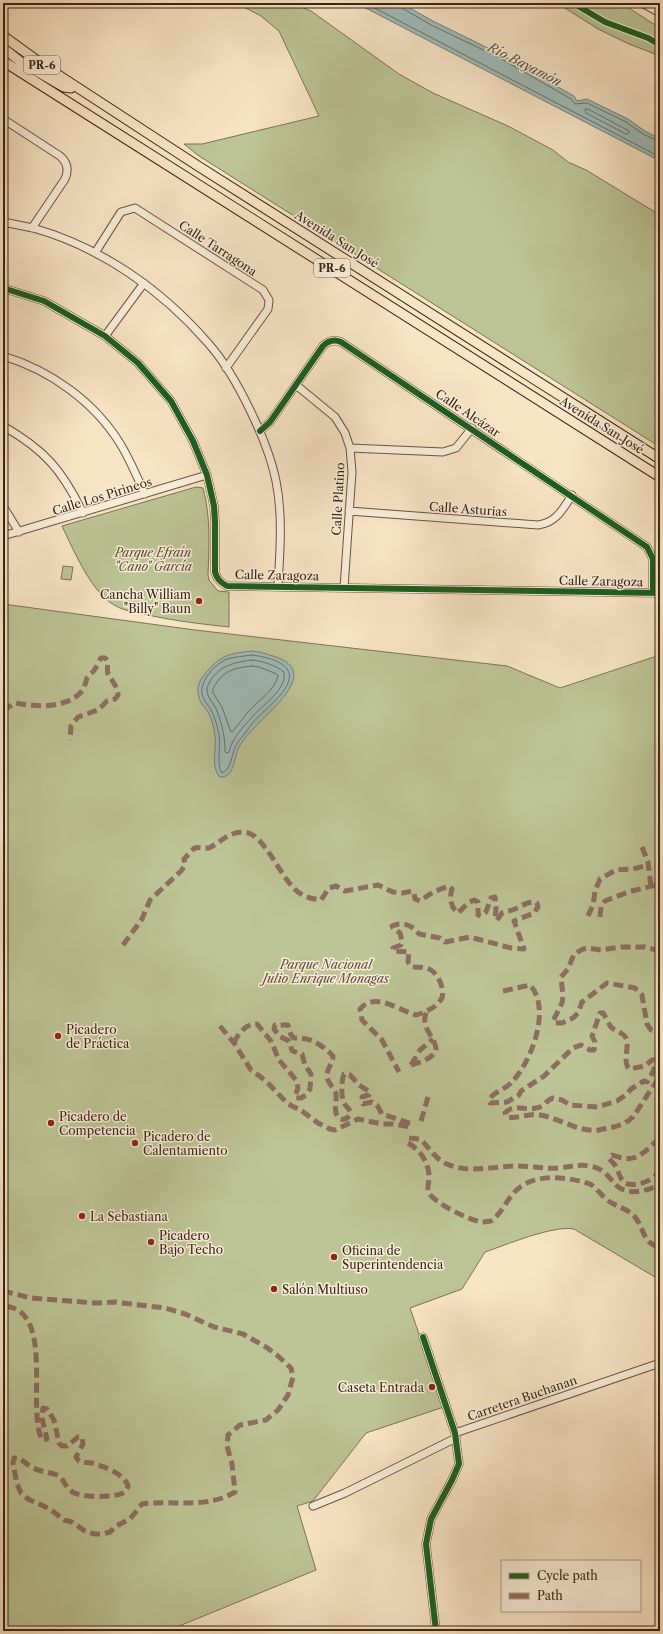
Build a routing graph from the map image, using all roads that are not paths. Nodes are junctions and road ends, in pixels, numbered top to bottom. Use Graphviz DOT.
graph roads {
  1 [pos="642,3"];
  2 [pos="654,3"];
  3 [pos="660,9"];
  4 [pos="660,13"];
  5 [pos="3,36"];
  6 [pos="3,48"];
  7 [pos="3,61"];
  8 [pos="82,91"];
  9 [pos="3,119"];
  10 [pos="3,222"];
  11 [pos="32,228"];
  12 [pos="94,253"];
  13 [pos="144,283"];
  14 [pos="3,288"];
  15 [pos="106,336"];
  16 [pos="3,356"];
  17 [pos="226,368"];
  18 [pos="296,386"];
  19 [pos="3,426"];
  20 [pos="472,428"];
  21 [pos="260,431"];
  22 [pos="350,448"];
  23 [pos="660,459"];
  24 [pos="207,476"];
  25 [pos="660,476"];
  26 [pos="145,494"];
  27 [pos="572,495"];
  28 [pos="3,506"];
  29 [pos="349,511"];
  30 [pos="82,513"];
  31 [pos="19,532"];
  32 [pos="3,536"];
  33 [pos="278,586"];
  34 [pos="344,588"];
  35 [pos="657,593"];
  36 [pos="423,1337"];
  37 [pos="660,1363"];
  38 [pos="456,1436"];
  39 [pos="313,1506"];
  40 [pos="436,1631"];
  1 -- 4 [label="street"];
  2 -- 3 [label="street"];
  5 -- 8 [label="main road, Avenida San José / PR-6"];
  6 -- 8 [label="main road"];
  7 -- 25 [label="main road, Avenida San José / PR-6"];
  8 -- 23 [label="main road, Avenida San José / PR-6"];
  9 -- 11 [label="street"];
  10 -- 11 [label="street"];
  11 -- 12 [label="street"];
  12 -- 13 [label="street"];
  12 -- 17 [label="street, Calle Tarragona"];
  13 -- 15 [label="street"];
  13 -- 17 [label="street"];
  14 -- 15 [label="street, Calle Zaragoza"];
  15 -- 24 [label="street, Calle Zaragoza"];
  16 -- 26 [label="street"];
  17 -- 21 [label="street"];
  18 -- 20 [label="street, Calle Alcázar"];
  18 -- 21 [label="street, Calle Alcázar"];
  18 -- 22 [label="street, Calle Platino"];
  19 -- 30 [label="street"];
  20 -- 22 [label="street"];
  20 -- 27 [label="street, Calle Alcázar"];
  21 -- 33 [label="street"];
  22 -- 29 [label="street, Calle Platino"];
  24 -- 26 [label="street, Calle Los Pirineos"];
  24 -- 33 [label="street, Calle Zaragoza"];
  26 -- 30 [label="street, Calle Los Pirineos"];
  27 -- 29 [label="street, Calle Asturias"];
  27 -- 35 [label="street, Calle Alcázar"];
  28 -- 31 [label="street"];
  29 -- 34 [label="street, Calle Platino"];
  30 -- 31 [label="street, Calle Los Pirineos"];
  31 -- 32 [label="street, Calle Los Pirineos"];
  33 -- 34 [label="street, Calle Zaragoza"];
  34 -- 35 [label="street, Calle Zaragoza"];
  36 -- 38 [label="street"];
  37 -- 38 [label="street, Carretera Buchanan"];
  38 -- 39 [label="street, Carretera Buchanan"];
  38 -- 40 [label="street"];
}
